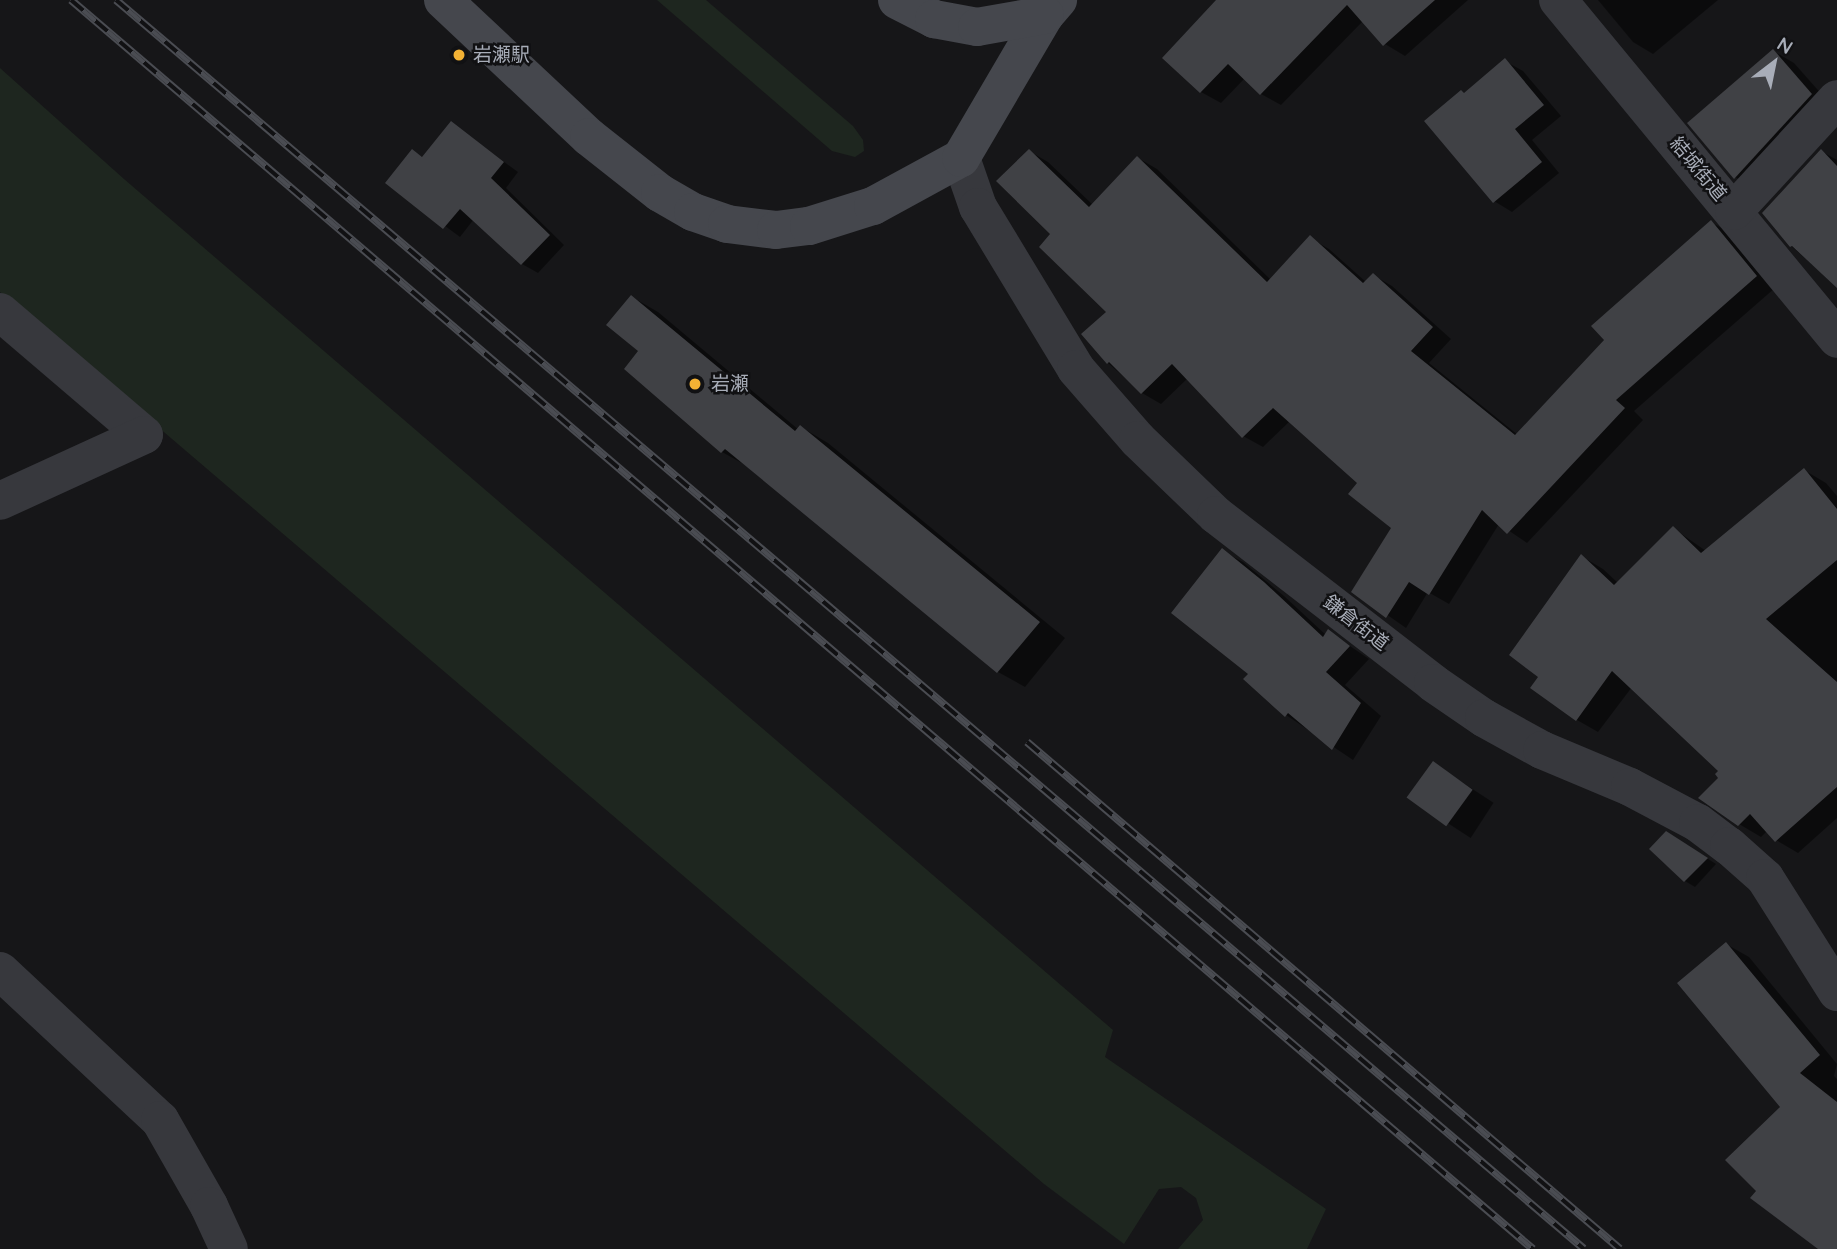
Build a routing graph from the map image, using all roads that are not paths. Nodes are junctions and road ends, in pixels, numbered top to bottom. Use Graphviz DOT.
graph roads {
  1 [pos="443,0"];
  2 [pos="897,0"];
  3 [pos="1558,0"];
  4 [pos="1052,8"];
  5 [pos="1837,99"];
  6 [pos="961,158"];
  7 [pos="1734,211"];
  8 [pos="0,312"];
  9 [pos="1837,339"];
  10 [pos="0,501"];
  11 [pos="0,971"];
  12 [pos="1837,992"];
  13 [pos="229,1249"];
  1 -- 6 [label="street"];
  2 -- 4 [label="street"];
  3 -- 7 [label="street, 結城街道"];
  4 -- 6 [label="street"];
  5 -- 7 [label="street"];
  6 -- 12 [label="street, 鎌倉街道"];
  7 -- 9 [label="street, 結城街道"];
  8 -- 10 [label="street"];
  11 -- 13 [label="street"];
}
